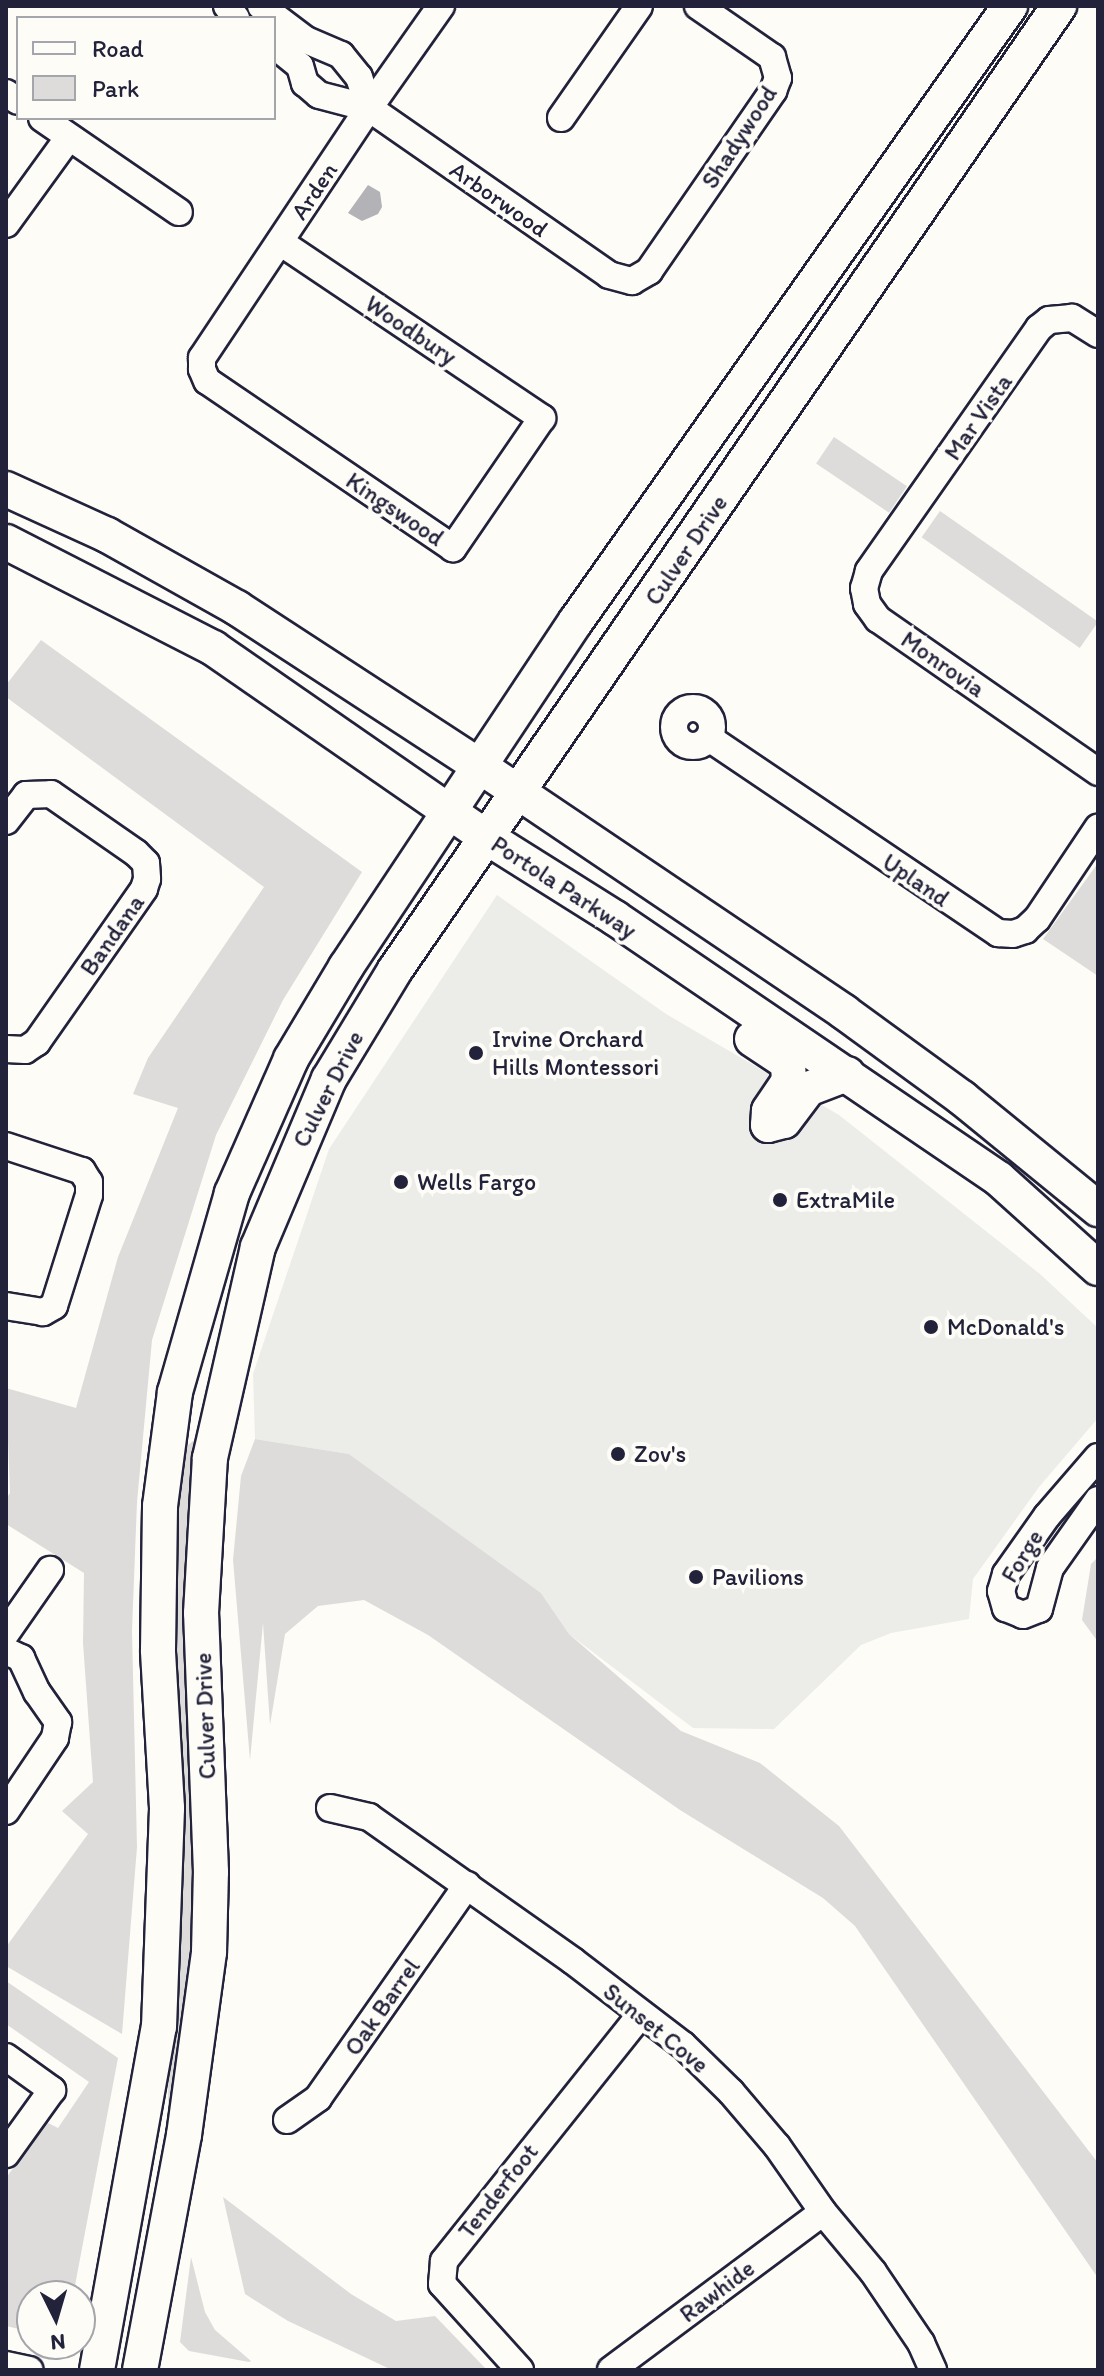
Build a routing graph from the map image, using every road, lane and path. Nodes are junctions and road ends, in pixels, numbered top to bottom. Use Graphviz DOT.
graph roads {
  1 [pos="441,6"];
  2 [pos="639,6"];
  3 [pos="698,6"];
  4 [pos="1010,6"];
  5 [pos="1059,6"];
  6 [pos="276,17"];
  7 [pos="276,47"];
  8 [pos="369,108"];
  9 [pos="561,118"];
  10 [pos="45,120"];
  11 [pos="69,137"];
  12 [pos="179,212"];
  13 [pos="6,224"];
  14 [pos="280,242"];
  15 [pos="632,281"];
  16 [pos="1098,334"];
  17 [pos="207,381"];
  18 [pos="542,418"];
  19 [pos="6,489"];
  20 [pos="903,525"];
  21 [pos="6,542"];
  22 [pos="709,738"];
  23 [pos="481,767"];
  24 [pos="1098,772"];
  25 [pos="518,792"];
  26 [pos="451,813"];
  27 [pos="6,821"];
  28 [pos="1098,828"];
  29 [pos="486,837"];
  30 [pos="615,918"];
  31 [pos="6,1049"];
  32 [pos="847,1074"];
  33 [pos="6,1146"];
  34 [pos="1098,1209"];
  35 [pos="1098,1268"];
  36 [pos="6,1306"];
  37 [pos="1098,1457"];
  38 [pos="1098,1500"];
  39 [pos="50,1570"];
  40 [pos="6,1633"];
  41 [pos="14,1654"];
  42 [pos="330,1808"];
  43 [pos="6,1811"];
  44 [pos="467,1885"];
  45 [pos="641,2014"];
  46 [pos="6,2057"];
  47 [pos="287,2120"];
  48 [pos="6,2154"];
  49 [pos="823,2212"];
  50 [pos="6,2365"];
  51 [pos="29,2370"];
  52 [pos="97,2370"];
  53 [pos="140,2370"];
  54 [pos="520,2370"];
  55 [pos="611,2370"];
  56 [pos="933,2370"];
  1 -- 8 [label="street, Arden"];
  2 -- 9 [label="street"];
  3 -- 15 [label="street, Shadywood"];
  4 -- 23 [label="main road, Culver Drive"];
  5 -- 25 [label="main road, Culver Drive"];
  6 -- 8 [label="street"];
  7 -- 8 [label="street, Arborwood"];
  8 -- 14 [label="street, Arden"];
  8 -- 15 [label="street, Arborwood"];
  10 -- 11 [label="street"];
  11 -- 12 [label="street"];
  11 -- 13 [label="street"];
  14 -- 17 [label="street, Arden"];
  14 -- 18 [label="street, Woodbury"];
  16 -- 20 [label="street, Mar Vista"];
  17 -- 18 [label="street, Kingswood"];
  19 -- 23 [label="main road"];
  20 -- 24 [label="street, Monrovia"];
  21 -- 26 [label="main road, Portola Parkway"];
  22 -- 28 [label="street, Upland"];
  23 -- 25 [label="main road"];
  23 -- 26 [label="main road, Culver Drive"];
  25 -- 29 [label="main road, Culver Drive"];
  25 -- 34 [label="main road"];
  26 -- 29 [label="main road, Portola Parkway"];
  26 -- 52 [label="main road, Culver Drive"];
  27 -- 31 [label="street, Bandana"];
  29 -- 30 [label="main road, Portola Parkway"];
  29 -- 53 [label="main road, Culver Drive"];
  30 -- 32 [label="main road, Portola Parkway"];
  30 -- 32 [label="main road"];
  32 -- 35 [label="main road, Portola Parkway"];
  33 -- 36 [label="street"];
  37 -- 38 [label="street, Forge"];
  39 -- 40 [label="street"];
  41 -- 43 [label="street"];
  42 -- 44 [label="street, Sunset Cove"];
  44 -- 45 [label="street, Sunset Cove"];
  44 -- 47 [label="street, Oak Barrel"];
  45 -- 49 [label="street, Sunset Cove"];
  45 -- 54 [label="street, Tenderfoot"];
  46 -- 48 [label="street"];
  49 -- 55 [label="street, Rawhide"];
  49 -- 56 [label="street, Sunset Cove"];
  50 -- 51 [label="street"];
}
